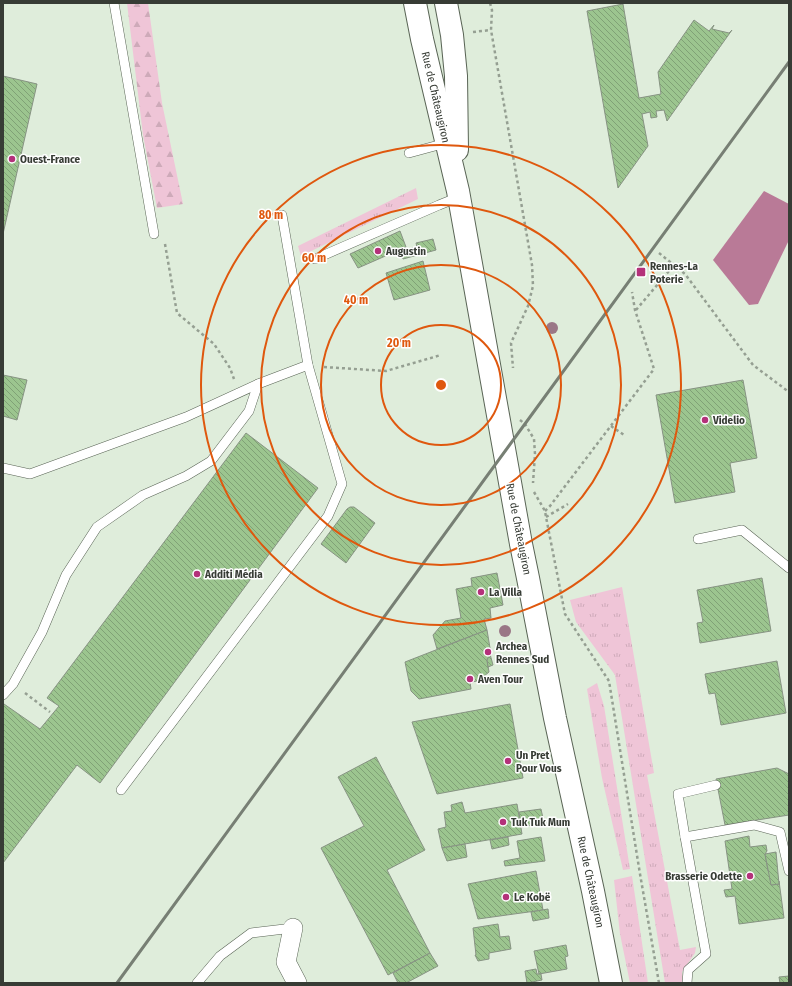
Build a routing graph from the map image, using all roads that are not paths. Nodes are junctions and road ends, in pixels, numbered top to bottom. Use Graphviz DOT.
graph roads {
  1 [pos="114,3"];
  2 [pos="415,3"];
  3 [pos="446,3"];
  4 [pos="446,143"];
  5 [pos="409,153"];
  6 [pos="458,194"];
  7 [pos="282,215"];
  8 [pos="154,234"];
  9 [pos="315,259"];
  10 [pos="308,365"];
  11 [pos="258,384"];
  12 [pos="3,468"];
  13 [pos="698,539"];
  14 [pos="789,568"];
  15 [pos="3,695"];
  16 [pos="716,785"];
  17 [pos="121,790"];
  18 [pos="685,837"];
  19 [pos="789,871"];
  20 [pos="293,928"];
  21 [pos="197,983"];
  22 [pos="297,983"];
  23 [pos="611,983"];
  24 [pos="687,983"];
  1 -- 8 [label="lane"];
  2 -- 4 [label="main road, Rue de Châteaugiron"];
  3 -- 6 [label="main road, Rue de Châteaugiron"];
  4 -- 5 [label="lane"];
  4 -- 6 [label="main road, Rue de Châteaugiron"];
  6 -- 9 [label="lane"];
  6 -- 23 [label="main road, Rue de Châteaugiron"];
  7 -- 10 [label="lane"];
  10 -- 11 [label="lane"];
  10 -- 17 [label="lane"];
  11 -- 12 [label="lane"];
  11 -- 15 [label="lane"];
  13 -- 14 [label="lane"];
  16 -- 18 [label="lane"];
  18 -- 19 [label="lane"];
  18 -- 24 [label="lane"];
  20 -- 21 [label="lane"];
  20 -- 22 [label="street"];
}
